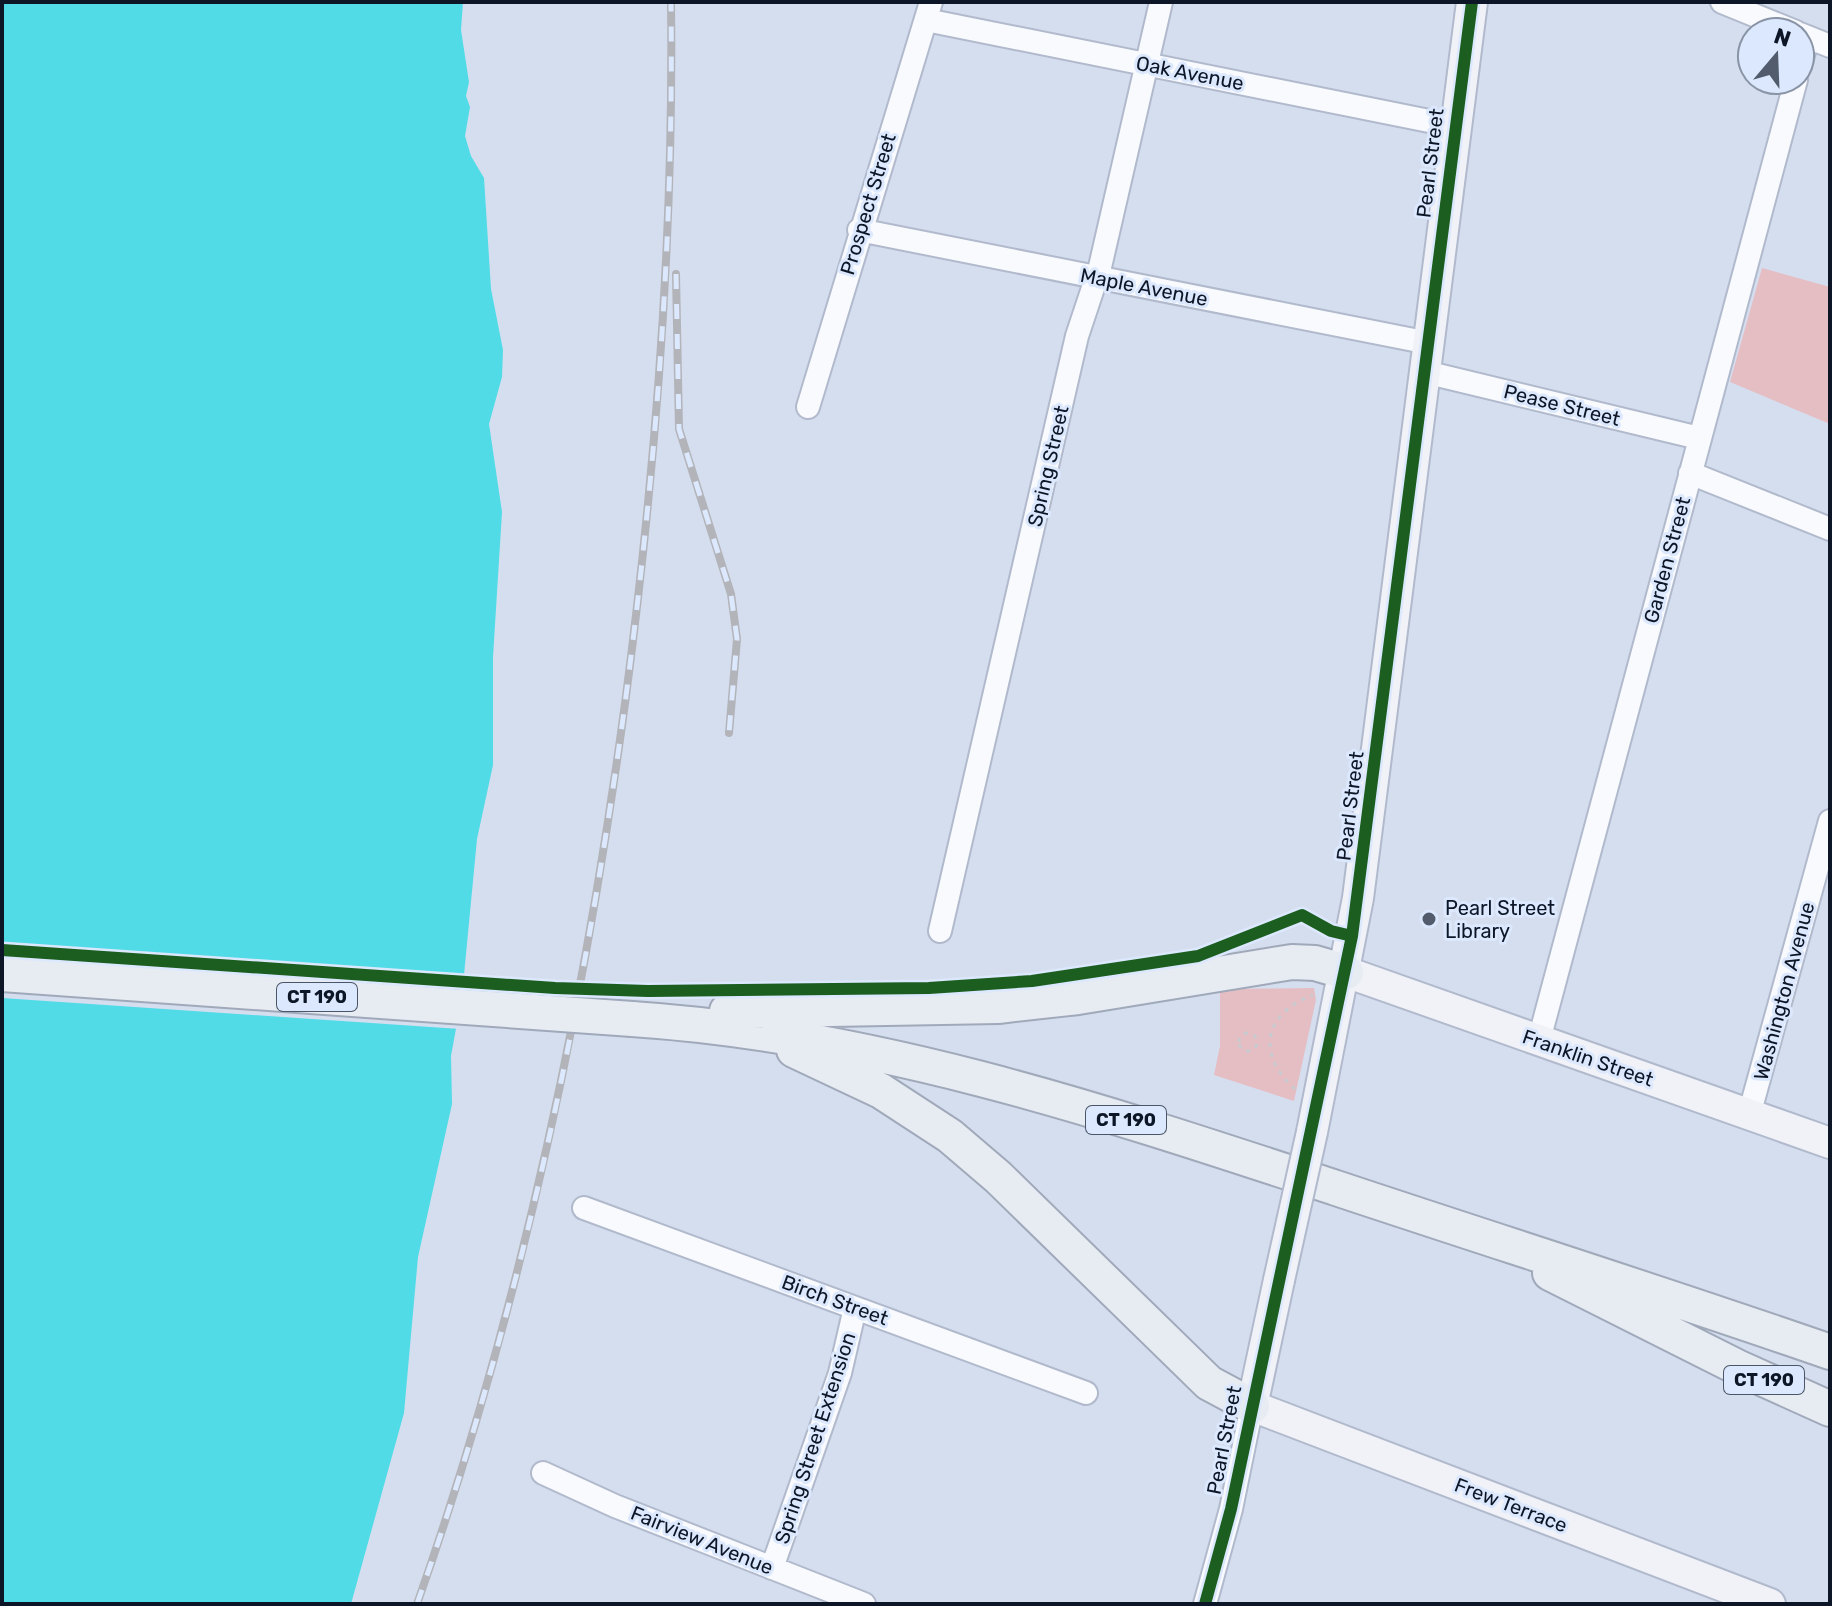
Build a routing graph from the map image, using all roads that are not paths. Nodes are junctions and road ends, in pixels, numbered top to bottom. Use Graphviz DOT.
graph roads {
  1 [pos="1161,2"];
  2 [pos="1472,2"];
  3 [pos="1722,2"];
  4 [pos="928,11"];
  5 [pos="1757,16"];
  6 [pos="1146,65"];
  7 [pos="1792,96"];
  8 [pos="1454,126"];
  9 [pos="859,230"];
  10 [pos="1096,278"];
  11 [pos="1427,358"];
  12 [pos="808,407"];
  13 [pos="1699,438"];
  14 [pos="1690,473"];
  15 [pos="1830,529"];
  16 [pos="1830,821"];
  17 [pos="1823,879"];
  18 [pos="940,931"];
  19 [pos="1346,972"];
  20 [pos="2,974"];
  21 [pos="640,1020"];
  22 [pos="758,1032"];
  23 [pos="1539,1040"];
  24 [pos="1749,1115"];
  25 [pos="1830,1143"];
  26 [pos="584,1208"];
  27 [pos="1486,1238"];
  28 [pos="855,1308"];
  29 [pos="1830,1352"];
  30 [pos="1086,1393"];
  31 [pos="1252,1406"];
  32 [pos="1830,1409"];
  33 [pos="543,1473"];
  34 [pos="772,1568"];
  35 [pos="864,1604"];
  36 [pos="1205,1604"];
  37 [pos="1770,1604"];
  1 -- 6 [label="street, Spring Street"];
  2 -- 8 [label="street, Pearl Street"];
  3 -- 5 [label="street"];
  4 -- 6 [label="street, Oak Avenue"];
  4 -- 9 [label="street, Prospect Street"];
  6 -- 8 [label="street, Oak Avenue"];
  6 -- 10 [label="street, Spring Street"];
  7 -- 13 [label="street, Garden Street"];
  8 -- 11 [label="street, Pearl Street"];
  9 -- 10 [label="street, Maple Avenue"];
  9 -- 12 [label="street, Prospect Street"];
  10 -- 11 [label="street, Maple Avenue"];
  10 -- 18 [label="street, Spring Street"];
  11 -- 13 [label="street, Pease Street"];
  11 -- 19 [label="street, Pearl Street"];
  13 -- 14 [label="street, Garden Street"];
  14 -- 15 [label="street"];
  14 -- 23 [label="street, Garden Street"];
  16 -- 17 [label="street, Washington Avenue"];
  17 -- 24 [label="street, Washington Avenue"];
  19 -- 21 [label="main road"];
  19 -- 23 [label="street, Franklin Street"];
  19 -- 31 [label="street, Pearl Street, bridge"];
  20 -- 21 [label="main road, CT 190, bridge"];
  21 -- 22 [label="main road, CT 190"];
  22 -- 27 [label="main road, CT 190"];
  22 -- 31 [label="main road"];
  23 -- 24 [label="street, Franklin Street"];
  24 -- 25 [label="street, Franklin Street"];
  26 -- 28 [label="street, Birch Street"];
  27 -- 29 [label="main road, CT 190"];
  27 -- 32 [label="main road, CT 190"];
  28 -- 30 [label="street, Birch Street"];
  28 -- 34 [label="street, Spring Street Extension"];
  31 -- 36 [label="street, Pearl Street"];
  31 -- 37 [label="street, Frew Terrace"];
  33 -- 34 [label="street, Fairview Avenue"];
  34 -- 35 [label="street, Fairview Avenue"];
}
